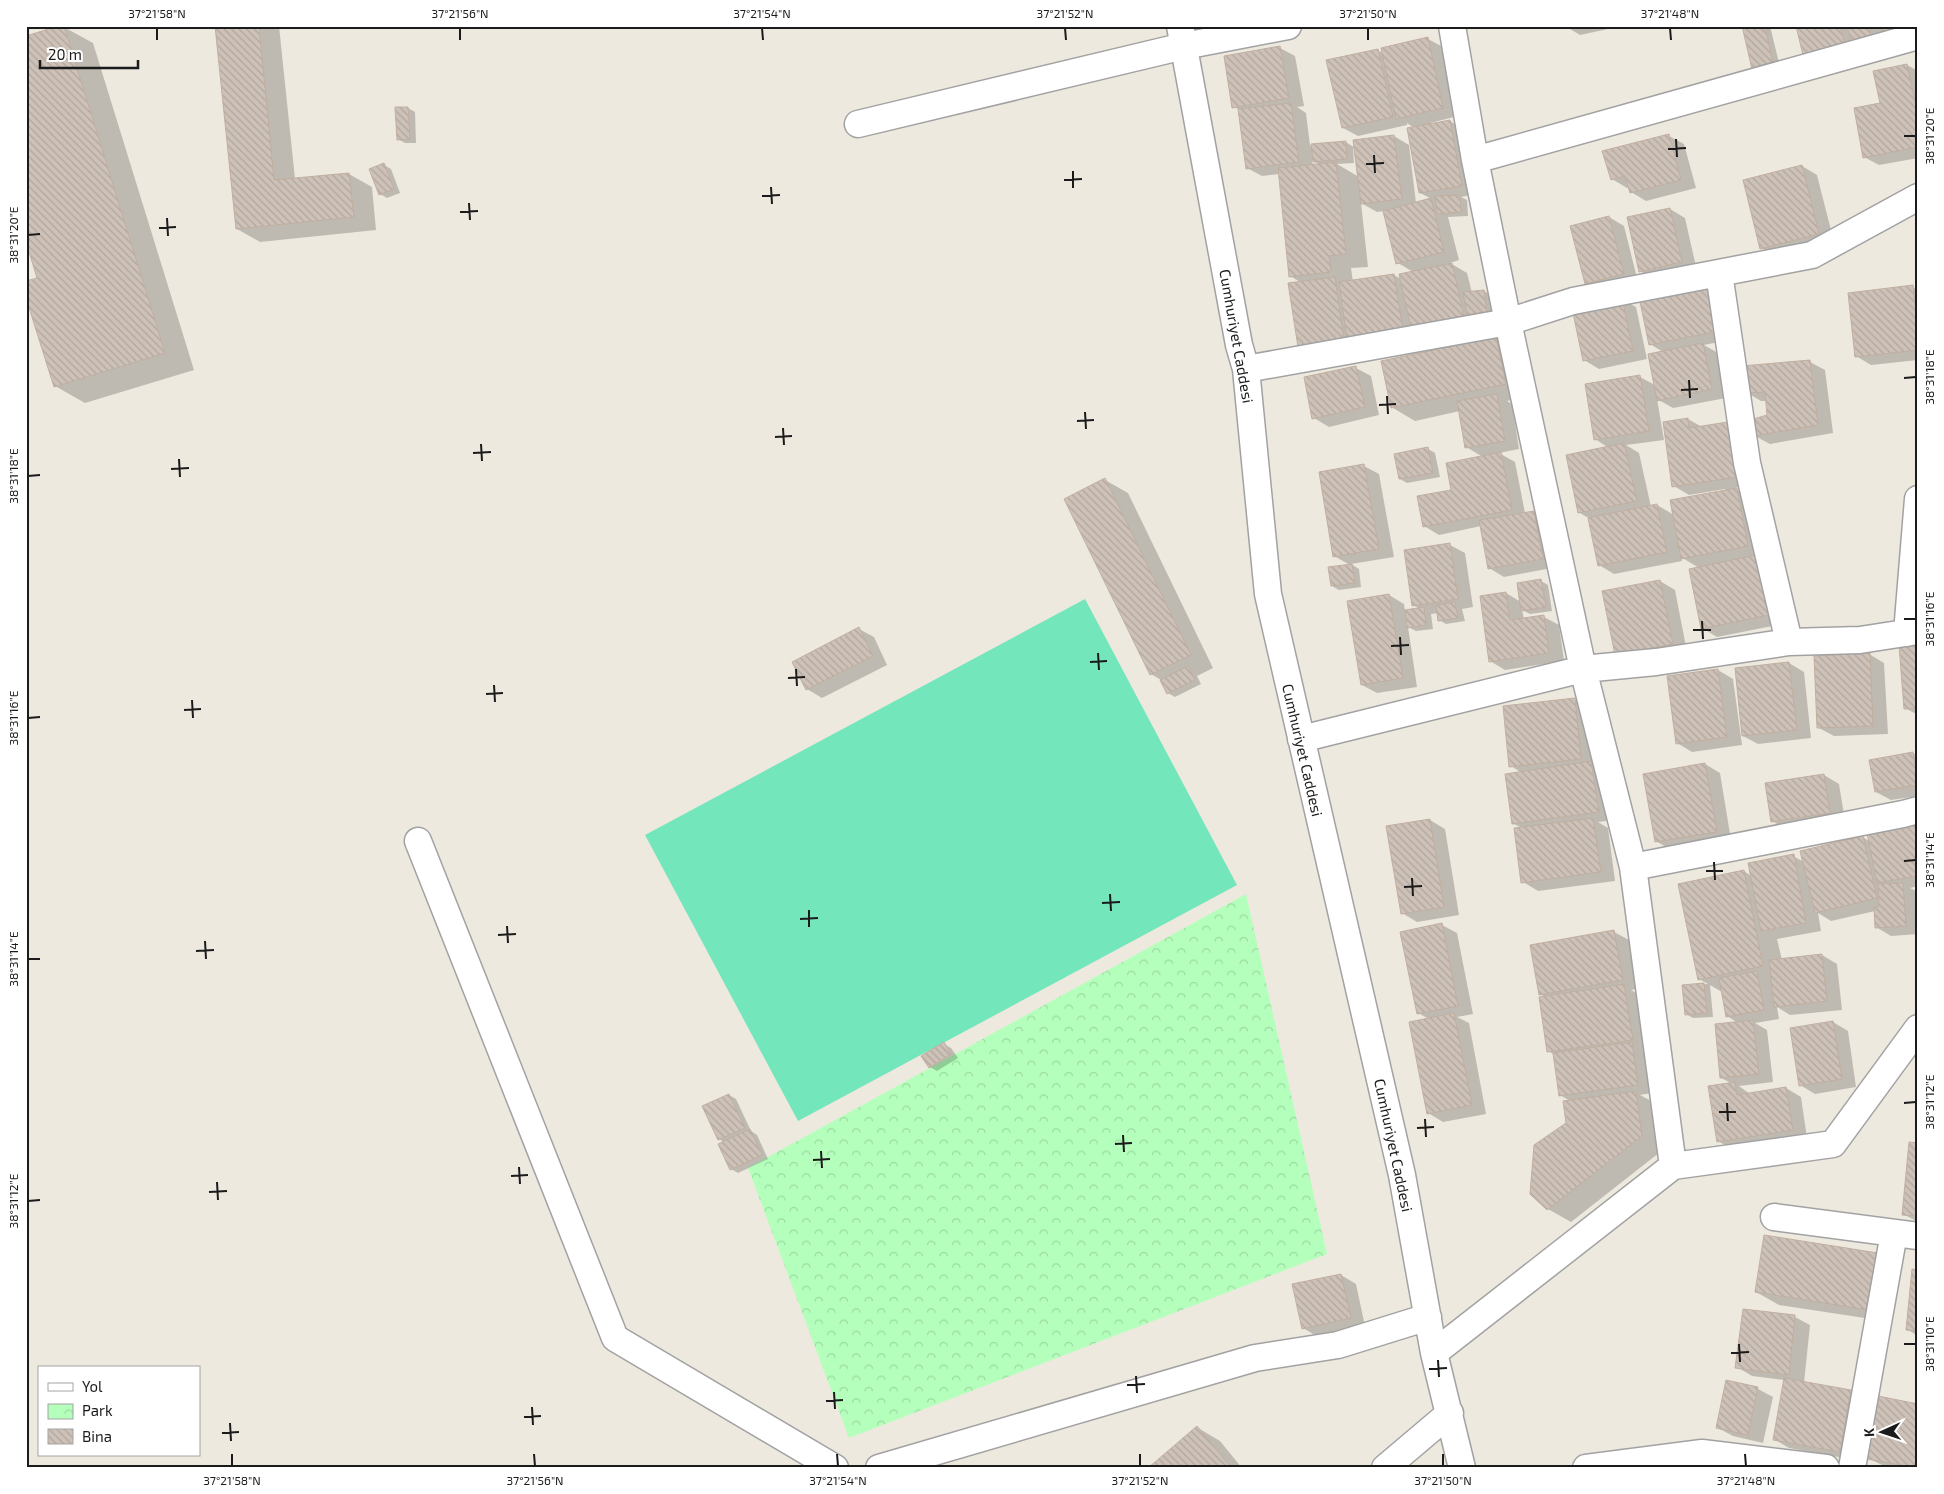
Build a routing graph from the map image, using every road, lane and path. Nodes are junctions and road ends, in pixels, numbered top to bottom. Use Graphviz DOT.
graph roads {
  1 [pos="1288,26"];
  2 [pos="1452,26"];
  3 [pos="1182,36"];
  4 [pos="1918,36"];
  5 [pos="858,124"];
  6 [pos="1476,160"];
  7 [pos="1918,198"];
  8 [pos="1720,272"];
  9 [pos="1508,322"];
  10 [pos="1246,369"];
  11 [pos="1918,499"];
  12 [pos="1912,632"];
  13 [pos="1790,642"];
  14 [pos="1583,669"];
  15 [pos="1301,739"];
  16 [pos="1918,810"];
  17 [pos="418,841"];
  18 [pos="1633,867"];
  19 [pos="1918,1028"];
  20 [pos="1673,1166"];
  21 [pos="1774,1217"];
  22 [pos="1906,1235"];
  23 [pos="1428,1317"];
  24 [pos="1434,1353"];
  25 [pos="1450,1413"];
  26 [pos="835,1468"];
  27 [pos="879,1468"];
  28 [pos="1385,1468"];
  29 [pos="1462,1468"];
  30 [pos="1586,1468"];
  31 [pos="1826,1468"];
  32 [pos="1852,1468"];
  1 -- 3 [label="street"];
  2 -- 6 [label="street"];
  3 -- 5 [label="street"];
  3 -- 10 [label="street, Cumhuriyet Caddesi"];
  4 -- 6 [label="street"];
  6 -- 9 [label="street"];
  7 -- 8 [label="street"];
  8 -- 9 [label="street"];
  8 -- 13 [label="street"];
  9 -- 10 [label="street"];
  9 -- 14 [label="street"];
  10 -- 15 [label="street, Cumhuriyet Caddesi"];
  11 -- 12 [label="street"];
  12 -- 13 [label="street"];
  13 -- 14 [label="street"];
  14 -- 15 [label="street"];
  14 -- 18 [label="street"];
  15 -- 23 [label="street, Cumhuriyet Caddesi"];
  16 -- 18 [label="street"];
  17 -- 26 [label="street"];
  18 -- 20 [label="street"];
  19 -- 20 [label="street"];
  20 -- 24 [label="street"];
  21 -- 22 [label="street"];
  22 -- 32 [label="street"];
  23 -- 24 [label="street, Cumhuriyet Caddesi"];
  23 -- 27 [label="street"];
  24 -- 25 [label="street, Cumhuriyet Caddesi"];
  25 -- 28 [label="street"];
  25 -- 29 [label="street, Cumhuriyet Caddesi"];
  30 -- 31 [label="street"];
}
